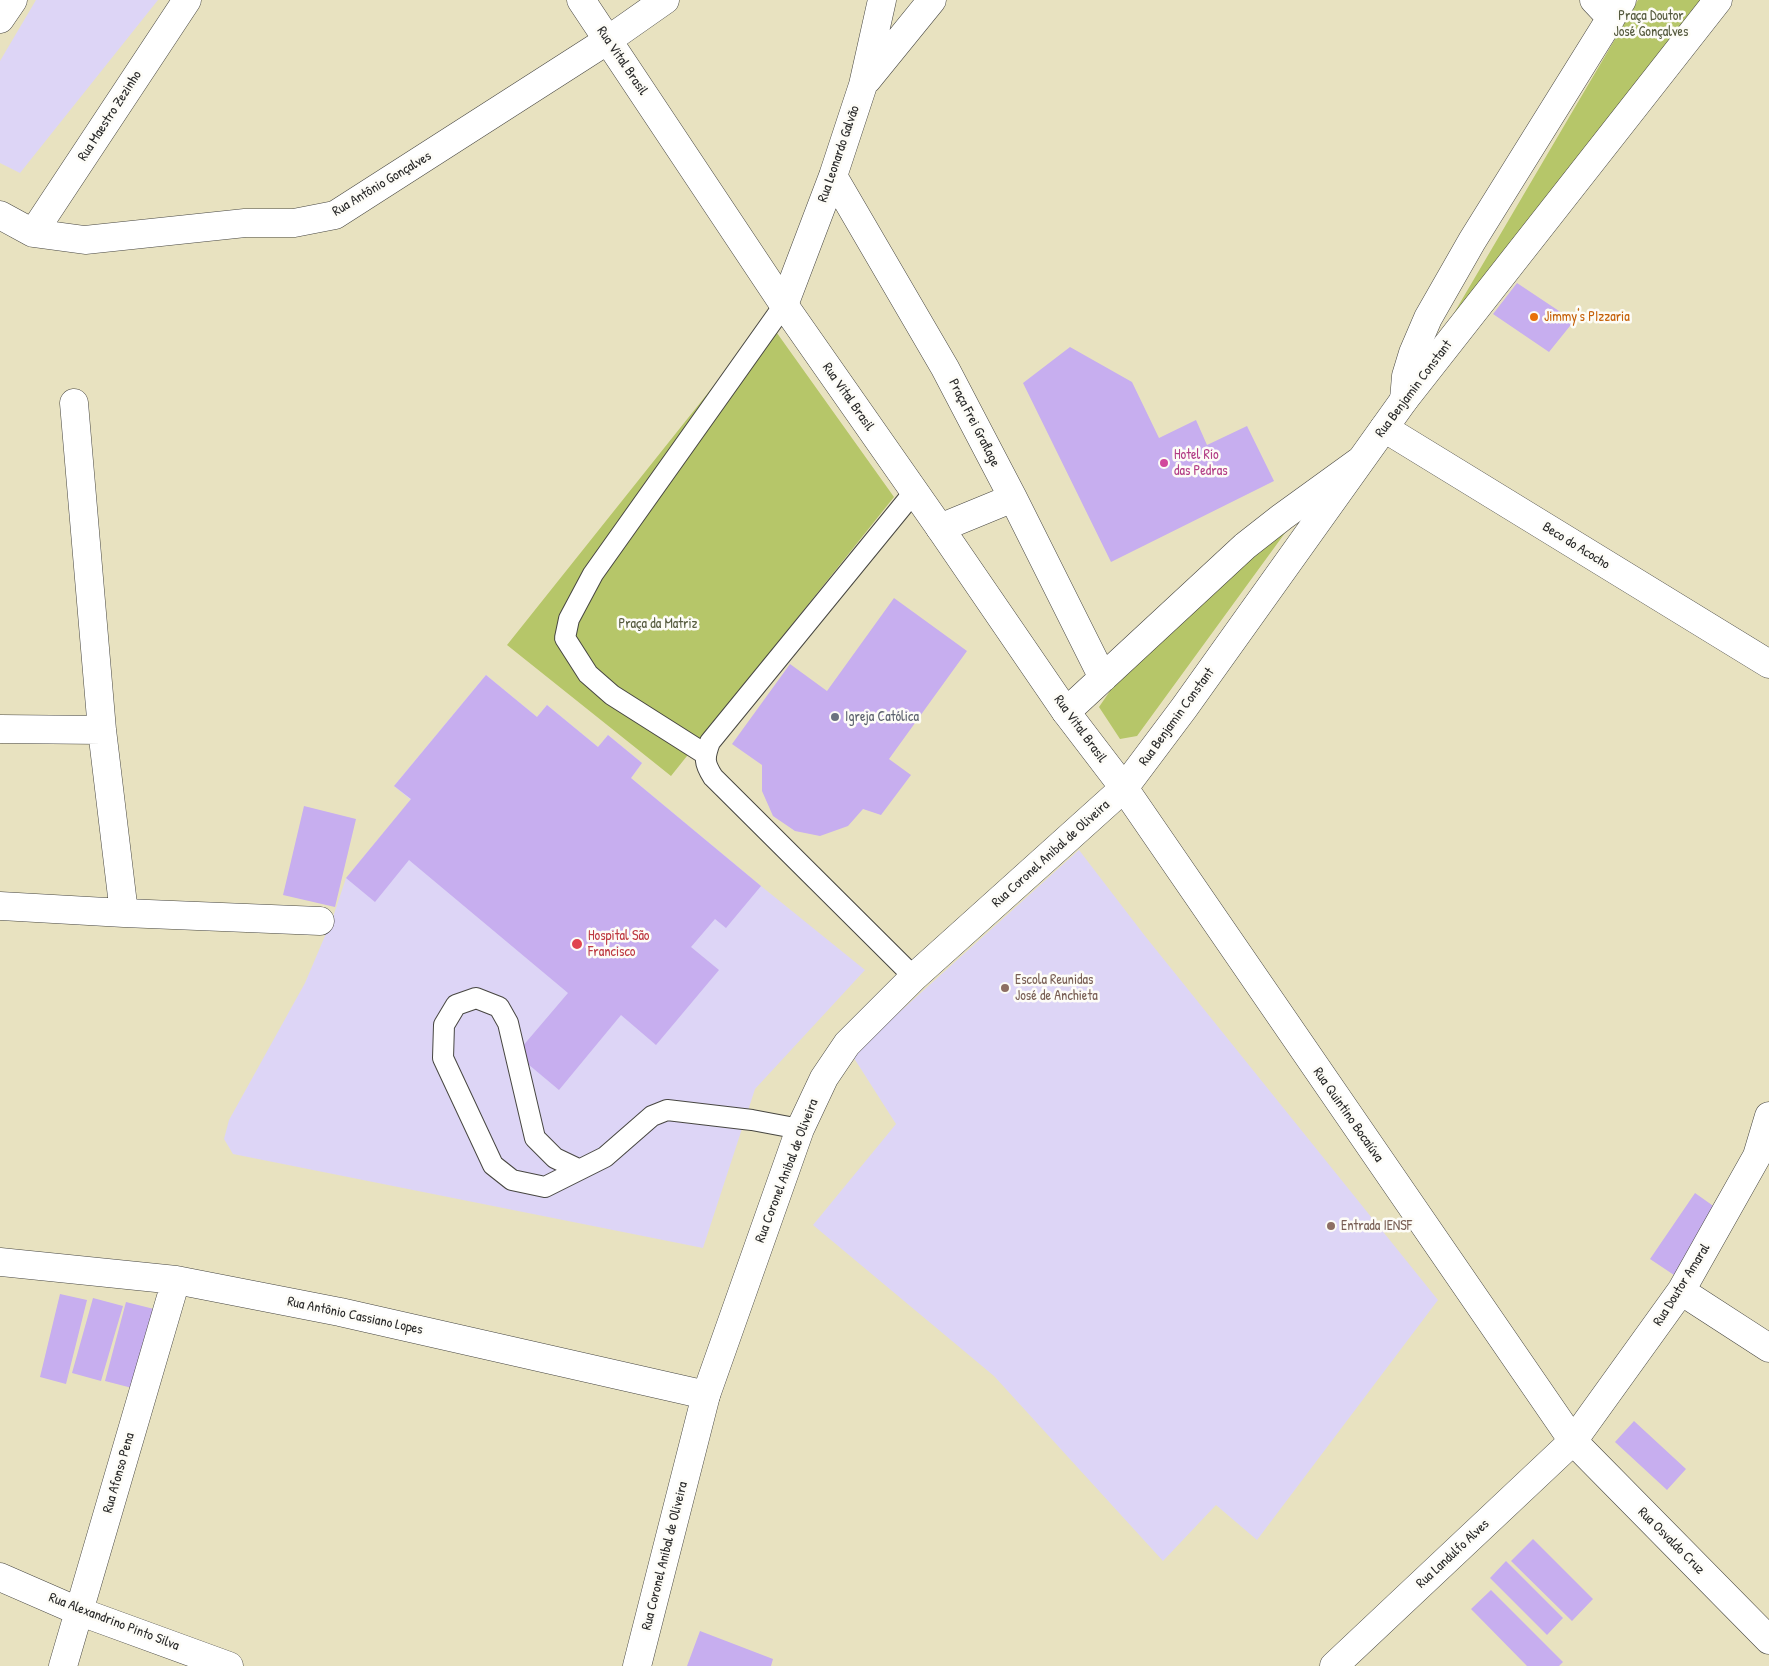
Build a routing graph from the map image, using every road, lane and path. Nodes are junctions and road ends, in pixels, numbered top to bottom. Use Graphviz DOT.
graph roads {
  1 [pos="13,0"];
  2 [pos="187,0"];
  3 [pos="581,0"];
  4 [pos="665,0"];
  5 [pos="882,0"];
  6 [pos="932,0"];
  7 [pos="1718,0"];
  8 [pos="1609,6"];
  9 [pos="0,20"];
  10 [pos="608,40"];
  11 [pos="863,85"];
  12 [pos="833,176"];
  13 [pos="0,215"];
  14 [pos="33,233"];
  15 [pos="784,305"];
  16 [pos="1404,400"];
  17 [pos="74,404"];
  18 [pos="1384,428"];
  19 [pos="1359,462"];
  20 [pos="914,492"];
  21 [pos="1013,498"];
  22 [pos="940,528"];
  23 [pos="1769,664"];
  24 [pos="1103,678"];
  25 [pos="1066,712"];
  26 [pos="0,729"];
  27 [pos="102,730"];
  28 [pos="706,754"];
  29 [pos="1124,788"];
  30 [pos="0,906"];
  31 [pos="124,913"];
  32 [pos="320,921"];
  33 [pos="914,977"];
  34 [pos="1769,1116"];
  35 [pos="800,1129"];
  36 [pos="1763,1147"];
  37 [pos="578,1169"];
  38 [pos="0,1262"];
  39 [pos="176,1280"];
  40 [pos="1681,1291"];
  41 [pos="1769,1348"];
  42 [pos="706,1395"];
  43 [pos="1573,1441"];
  44 [pos="0,1577"];
  45 [pos="78,1610"];
  46 [pos="1769,1640"];
  47 [pos="64,1666"];
  48 [pos="229,1666"];
  49 [pos="637,1666"];
  50 [pos="1334,1666"];
  1 -- 9 [label="street"];
  2 -- 14 [label="street, Rua Maestro Zezinho"];
  3 -- 10 [label="street, Rua Vital Brasil"];
  4 -- 10 [label="street, Rua Antônio Gonçalves"];
  5 -- 11 [label="street, Rua Leonardo Galvão"];
  6 -- 11 [label="street"];
  7 -- 16 [label="street, Rua Benjamin Constant"];
  8 -- 16 [label="street"];
  10 -- 14 [label="street, Rua Antônio Gonçalves"];
  10 -- 15 [label="street, Rua Vital Brasil"];
  11 -- 12 [label="street, Rua Leonardo Galvão"];
  12 -- 15 [label="street, Rua Leonardo Galvão"];
  12 -- 21 [label="street, Praça Frei Graflage"];
  13 -- 14 [label="street, Rua Antônio Gonçalves"];
  15 -- 20 [label="street, Rua Vital Brasil"];
  15 -- 28 [label="lane"];
  16 -- 18 [label="street, Rua Benjamin Constant"];
  17 -- 27 [label="street"];
  18 -- 19 [label="street, Rua Benjamin Constant"];
  18 -- 23 [label="street, Beco do Acocho"];
  19 -- 24 [label="street"];
  19 -- 29 [label="street, Rua Benjamin Constant"];
  20 -- 22 [label="street, Rua Vital Brasil"];
  20 -- 28 [label="lane"];
  21 -- 22 [label="street"];
  21 -- 24 [label="street, Praça Frei Graflage"];
  22 -- 25 [label="street, Rua Vital Brasil"];
  24 -- 25 [label="street"];
  25 -- 29 [label="street, Rua Vital Brasil"];
  26 -- 27 [label="street"];
  27 -- 31 [label="street"];
  28 -- 33 [label="lane"];
  29 -- 33 [label="street, Rua Coronel Anibal de Oliveira"];
  29 -- 43 [label="street, Rua Quintino Bocaiúva"];
  30 -- 31 [label="street"];
  31 -- 32 [label="street"];
  33 -- 35 [label="street, Rua Coronel Anibal de Oliveira"];
  34 -- 36 [label="street, Rua Doutor Amaral"];
  35 -- 37 [label="lane"];
  35 -- 42 [label="street, Rua Coronel Anibal de Oliveira"];
  36 -- 40 [label="street, Rua Doutor Amaral"];
  37 -- 37 [label="lane"];
  38 -- 39 [label="street, Rua Antônio Cassiano Lopes"];
  39 -- 42 [label="street, Rua Antônio Cassiano Lopes"];
  39 -- 45 [label="street, Rua Afonso Pena"];
  40 -- 41 [label="street"];
  40 -- 43 [label="street, Rua Doutor Amaral"];
  42 -- 49 [label="street, Rua Coronel Anibal de Oliveira"];
  43 -- 46 [label="street, Rua Osvaldo Cruz"];
  43 -- 50 [label="street, Rua Landulfo Alves"];
  44 -- 45 [label="street, Rua Alexandrino Pinto Silva"];
  45 -- 47 [label="street, Rua Afonso Pena"];
  45 -- 48 [label="street, Rua Alexandrino Pinto Silva"];
}
